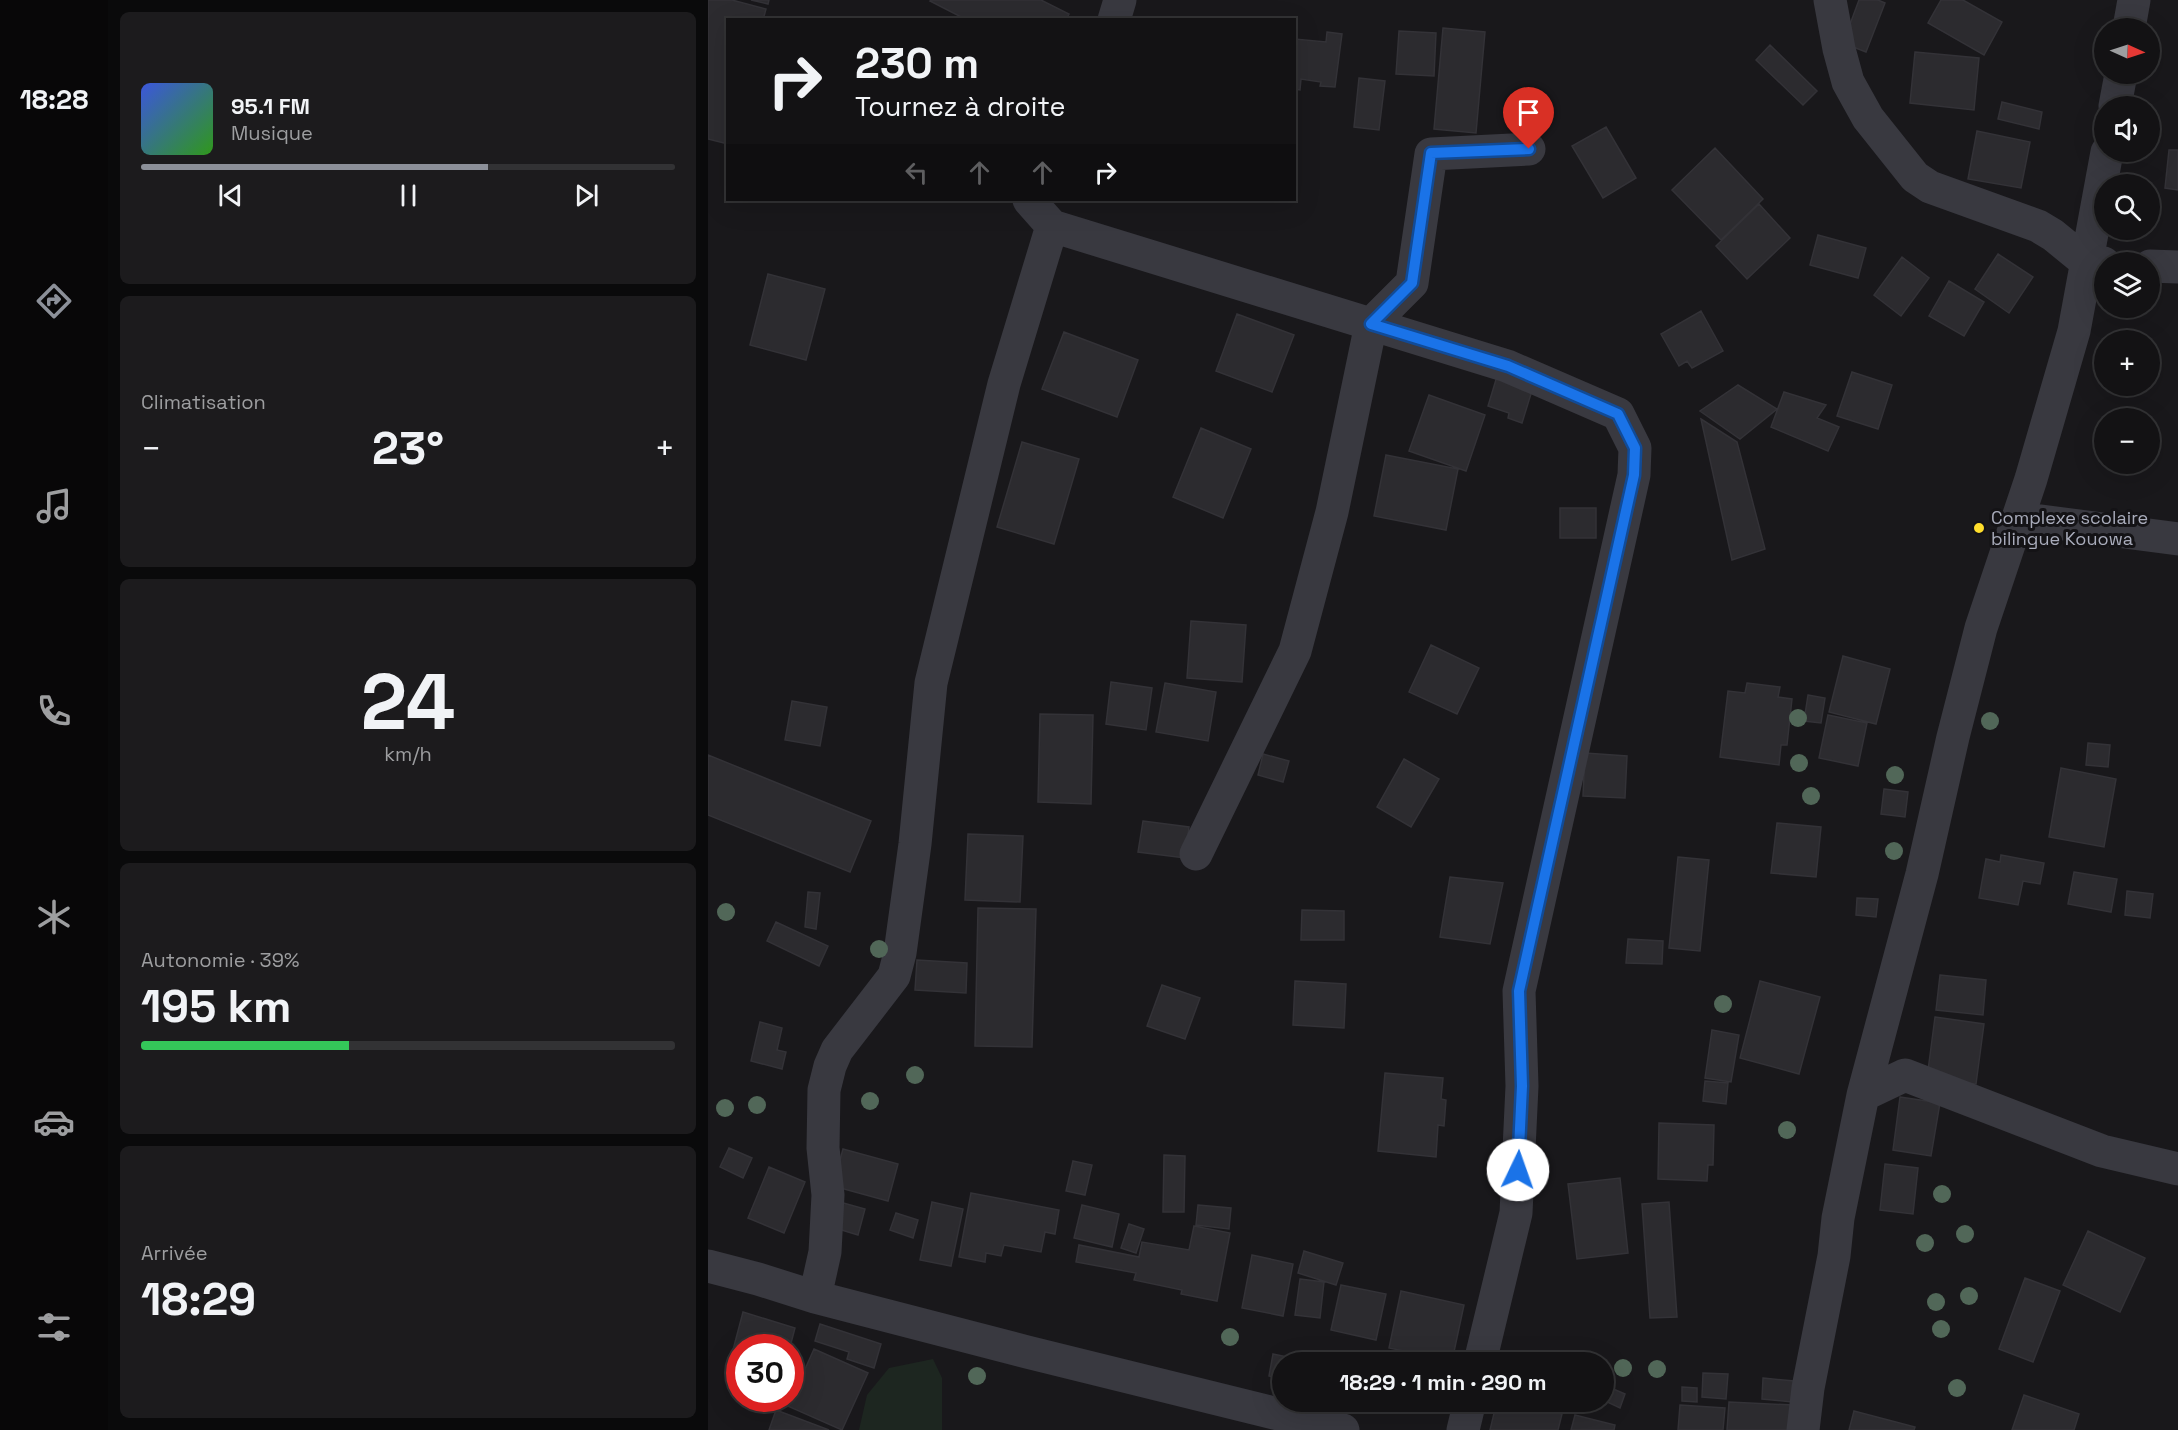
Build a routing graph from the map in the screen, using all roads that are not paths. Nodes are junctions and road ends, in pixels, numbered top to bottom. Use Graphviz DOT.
graph roads {
  1 [pos="1120,0"];
  2 [pos="1830,0"];
  3 [pos="2134,0"];
  4 [pos="1115,18"];
  5 [pos="2131,18"];
  6 [pos="1529,149"];
  7 [pos="2106,162"];
  8 [pos="1031,201"];
  9 [pos="1056,213"];
  10 [pos="2096,252"];
  11 [pos="2094,262"];
  12 [pos="2094,266"];
  13 [pos="2160,266"];
  14 [pos="2178,267"];
  15 [pos="1371,324"];
  16 [pos="2018,518"];
  17 [pos="2178,539"];
  18 [pos="1196,854"];
  19 [pos="1863,1095"];
  20 [pos="2178,1169"];
  21 [pos="708,1266"];
  22 [pos="814,1297"];
  23 [pos="1482,1352"];
  24 [pos="1467,1412"];
  25 [pos="1343,1430"];
  26 [pos="1463,1430"];
  27 [pos="1803,1430"];
  1 -- 4 [label="street"];
  2 -- 11 [label="street"];
  3 -- 5 [label="street"];
  6 -- 15 [label="street"];
  7 -- 10 [label="street"];
  8 -- 9 [label="street"];
  9 -- 15 [label="street"];
  9 -- 22 [label="street"];
  12 -- 16 [label="street"];
  13 -- 14 [label="street"];
  15 -- 18 [label="street"];
  15 -- 23 [label="street"];
  16 -- 17 [label="street"];
  16 -- 19 [label="street"];
  19 -- 20 [label="street"];
  19 -- 27 [label="street"];
  21 -- 22 [label="street"];
  22 -- 25 [label="street"];
  24 -- 26 [label="street"];
}
